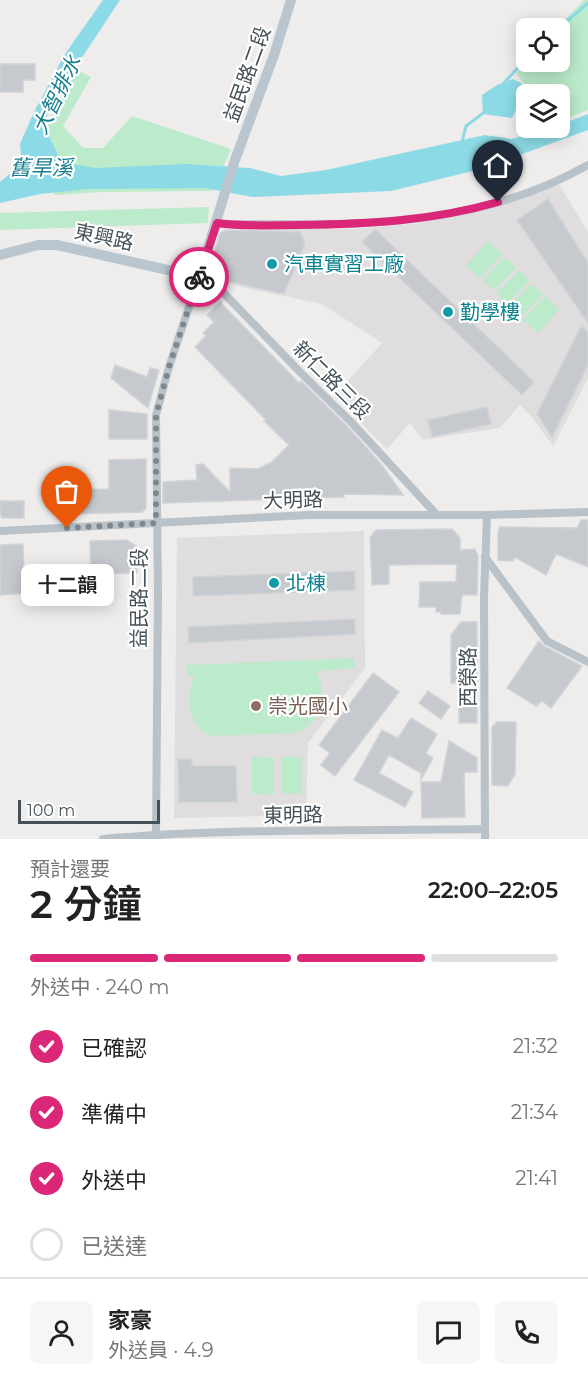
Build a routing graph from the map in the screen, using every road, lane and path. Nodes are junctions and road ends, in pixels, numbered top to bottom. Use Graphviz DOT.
graph roads {
  1 [pos="291,0"];
  2 [pos="588,165"];
  3 [pos="217,223"];
  4 [pos="0,255"];
  5 [pos="199,277"];
  6 [pos="588,512"];
  7 [pos="436,514"];
  8 [pos="487,515"];
  9 [pos="156,523"];
  10 [pos="0,531"];
  11 [pos="485,557"];
  12 [pos="588,662"];
  13 [pos="484,829"];
  14 [pos="156,837"];
  15 [pos="103,839"];
  16 [pos="484,839"];
  1 -- 3 [label="street, 益民路二段"];
  2 -- 3 [label="street"];
  3 -- 5 [label="street, 益民路二段"];
  4 -- 5 [label="street, 東興路"];
  5 -- 7 [label="street, 新仁路三段"];
  5 -- 9 [label="street, 益民路二段"];
  6 -- 8 [label="street, 大明路"];
  7 -- 8 [label="street, 大明路"];
  7 -- 9 [label="street, 大明路"];
  8 -- 11 [label="street, 西榮路"];
  9 -- 10 [label="street, 大明路"];
  9 -- 14 [label="street, 益民路二段"];
  11 -- 12 [label="street"];
  11 -- 13 [label="street, 西榮路"];
  13 -- 14 [label="street, 東明路"];
  13 -- 16 [label="street, 西榮路"];
  14 -- 15 [label="street, 東明路"];
}
